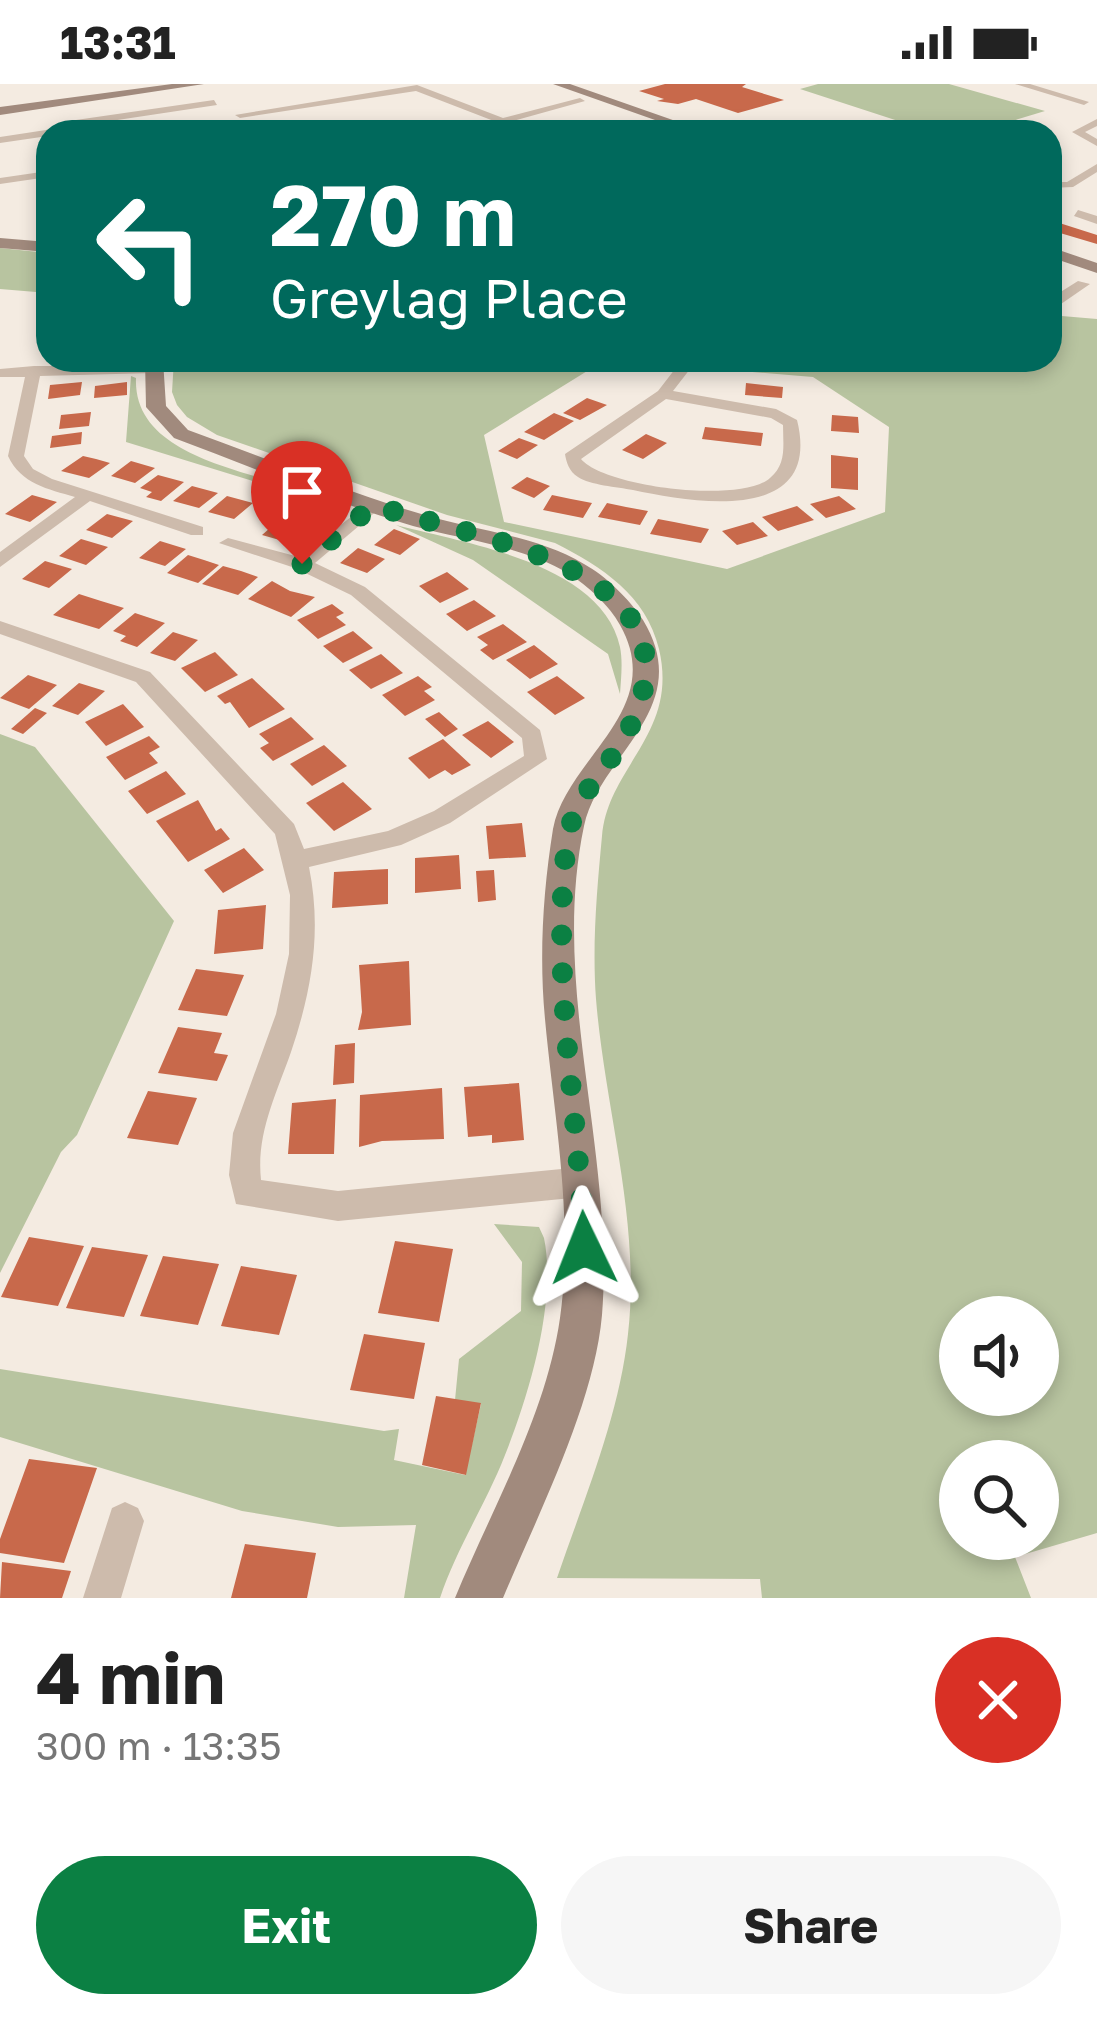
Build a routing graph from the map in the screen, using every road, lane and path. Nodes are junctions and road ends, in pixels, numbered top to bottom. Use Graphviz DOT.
graph roads {
  1 [pos="195,84"];
  2 [pos="559,84"];
  3 [pos="1019,84"];
  4 [pos="1097,100"];
  5 [pos="580,101"];
  6 [pos="1084,102"];
  7 [pos="214,104"];
  8 [pos="0,111"];
  9 [pos="240,115"];
  10 [pos="1097,118"];
  11 [pos="98,120"];
  12 [pos="246,120"];
  13 [pos="500,120"];
  14 [pos="507,120"];
  15 [pos="665,120"];
  16 [pos="36,134"];
  17 [pos="0,140"];
  18 [pos="1097,142"];
  19 [pos="1096,169"];
  20 [pos="36,176"];
  21 [pos="0,182"];
  22 [pos="1062,185"];
  23 [pos="1078,214"];
  24 [pos="1097,220"];
  25 [pos="0,243"];
  26 [pos="36,246"];
  27 [pos="1062,256"];
  28 [pos="1097,268"];
  29 [pos="34,370"];
  30 [pos="154,372"];
  31 [pos="680,372"];
  32 [pos="0,373"];
  33 [pos="663,394"];
  34 [pos="8,457"];
  35 [pos="88,495"];
  36 [pos="374,505"];
  37 [pos="197,531"];
  38 [pos="228,543"];
  39 [pos="0,562"];
  40 [pos="302,564"];
  41 [pos="0,627"];
  42 [pos="297,860"];
  43 [pos="582,1182"];
  44 [pos="125,1521"];
  45 [pos="102,1598"];
  46 [pos="479,1598"];
  1 -- 7 [label="street"];
  1 -- 8 [label="street"];
  2 -- 15 [label="street"];
  3 -- 6 [label="street"];
  4 -- 6 [label="street"];
  5 -- 14 [label="street"];
  6 -- 10 [label="street"];
  7 -- 9 [label="street"];
  7 -- 11 [label="street"];
  9 -- 12 [label="street"];
  9 -- 13 [label="street"];
  10 -- 18 [label="street"];
  16 -- 17 [label="street"];
  19 -- 22 [label="street"];
  20 -- 21 [label="street"];
  23 -- 24 [label="street"];
  25 -- 26 [label="street"];
  27 -- 28 [label="street"];
  29 -- 32 [label="street"];
  29 -- 34 [label="street"];
  30 -- 36 [label="street"];
  31 -- 33 [label="street"];
  33 -- 33 [label="street"];
  34 -- 35 [label="street"];
  35 -- 37 [label="street"];
  35 -- 39 [label="street"];
  36 -- 40 [label="street"];
  36 -- 43 [label="street"];
  38 -- 40 [label="street"];
  40 -- 42 [label="street"];
  41 -- 42 [label="street"];
  42 -- 43 [label="street"];
  43 -- 46 [label="street"];
  44 -- 45 [label="street"];
}
